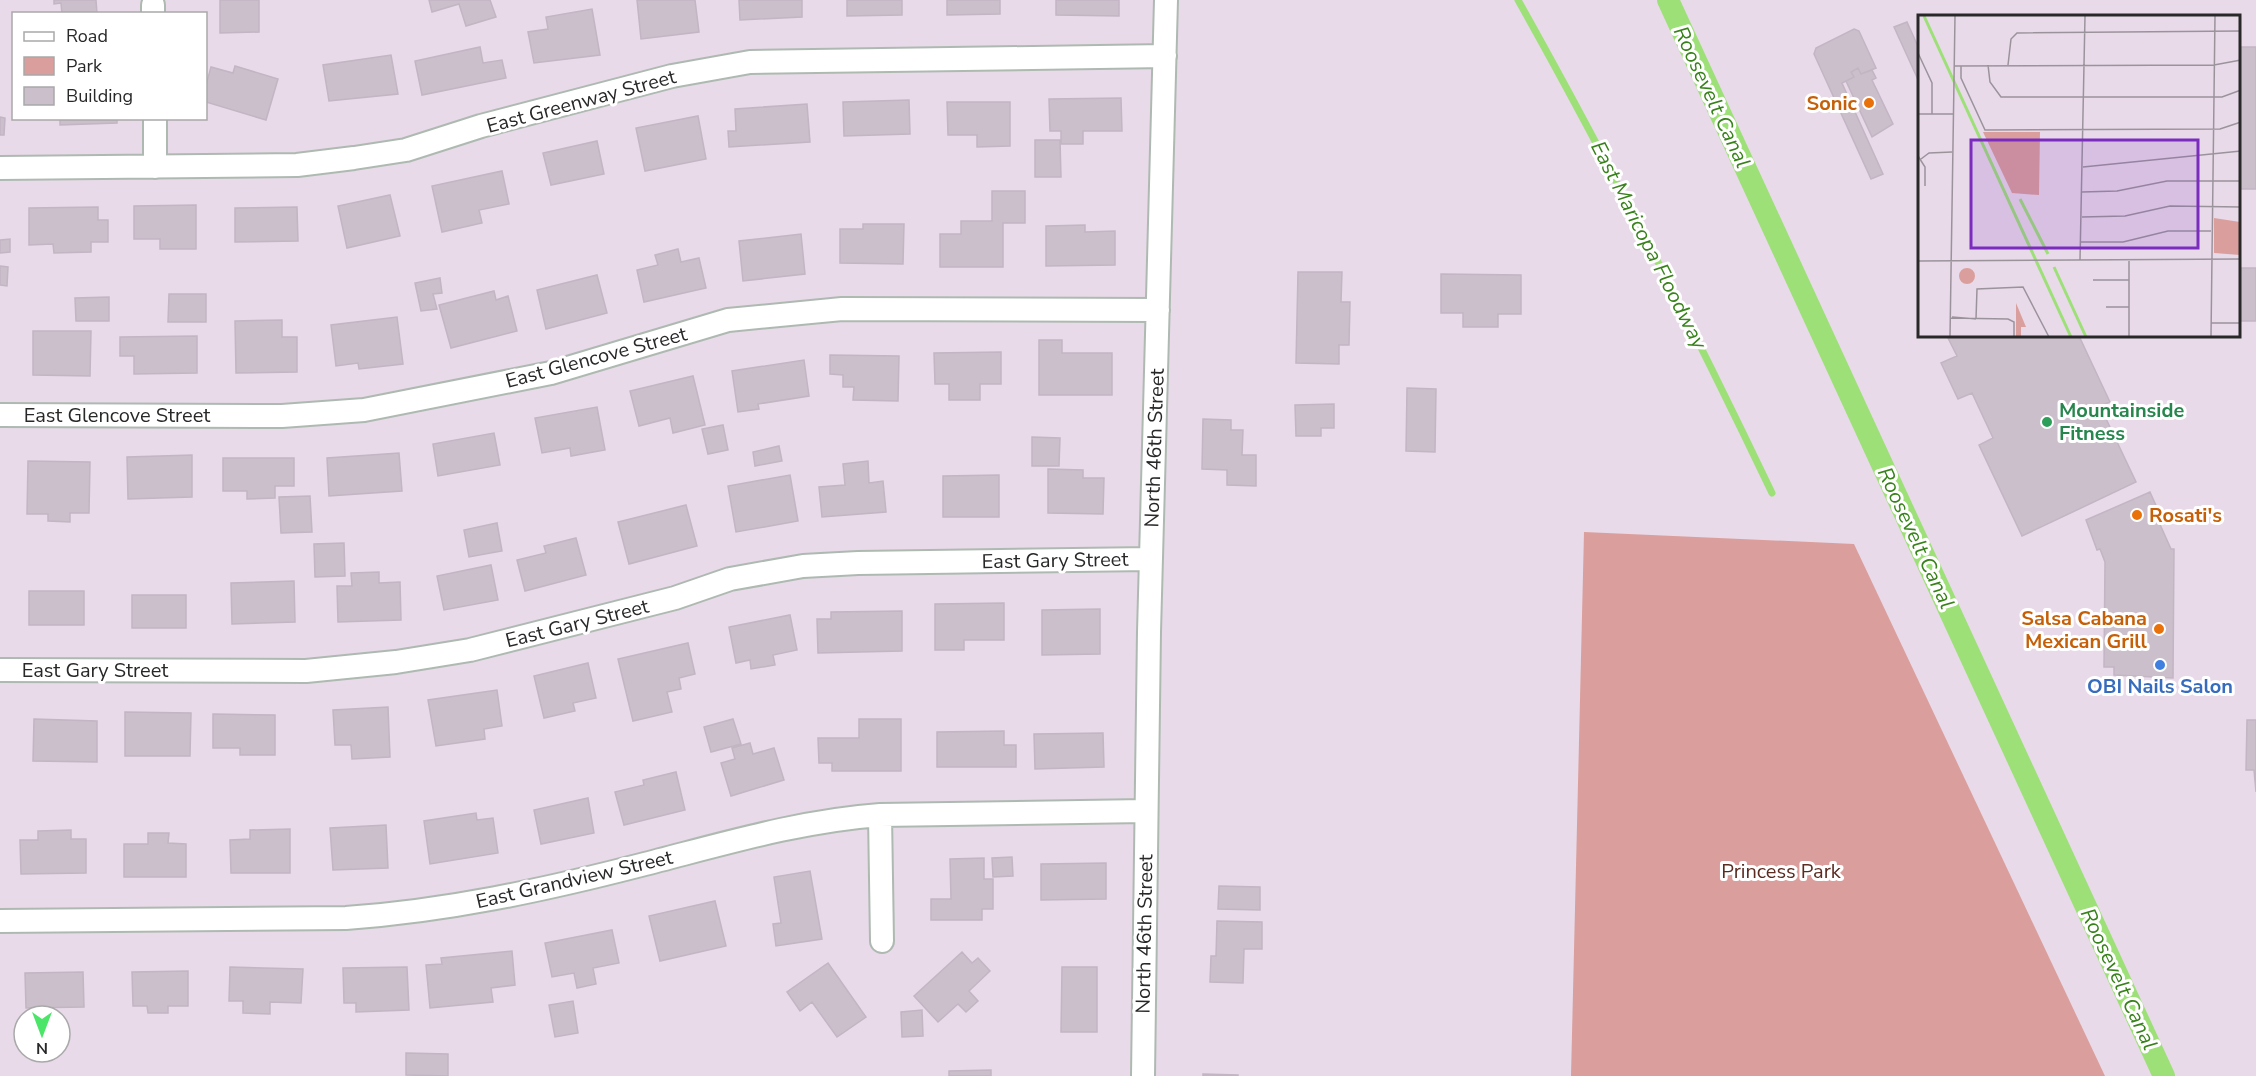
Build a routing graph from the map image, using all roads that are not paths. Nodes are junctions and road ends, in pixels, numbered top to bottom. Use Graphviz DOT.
graph roads {
  1 [pos="1166,0"];
  2 [pos="1165,56"];
  3 [pos="154,120"];
  4 [pos="155,167"];
  5 [pos="0,168"];
  6 [pos="1158,310"];
  7 [pos="0,415"];
  8 [pos="1150,559"];
  9 [pos="0,670"];
  10 [pos="1145,811"];
  11 [pos="880,814"];
  12 [pos="0,921"];
  13 [pos="882,941"];
  14 [pos="1143,1076"];
  1 -- 2 [label="street, North 46th Street"];
  2 -- 4 [label="street, East Greenway Street"];
  2 -- 6 [label="street, North 46th Street"];
  3 -- 4 [label="street"];
  4 -- 5 [label="street, East Greenway Street"];
  6 -- 7 [label="street, East Glencove Street"];
  6 -- 8 [label="street, North 46th Street"];
  8 -- 9 [label="street, East Gary Street"];
  8 -- 10 [label="street, North 46th Street"];
  10 -- 11 [label="street, East Grandview Street"];
  10 -- 14 [label="street, North 46th Street"];
  11 -- 12 [label="street, East Grandview Street"];
  11 -- 13 [label="street"];
}
